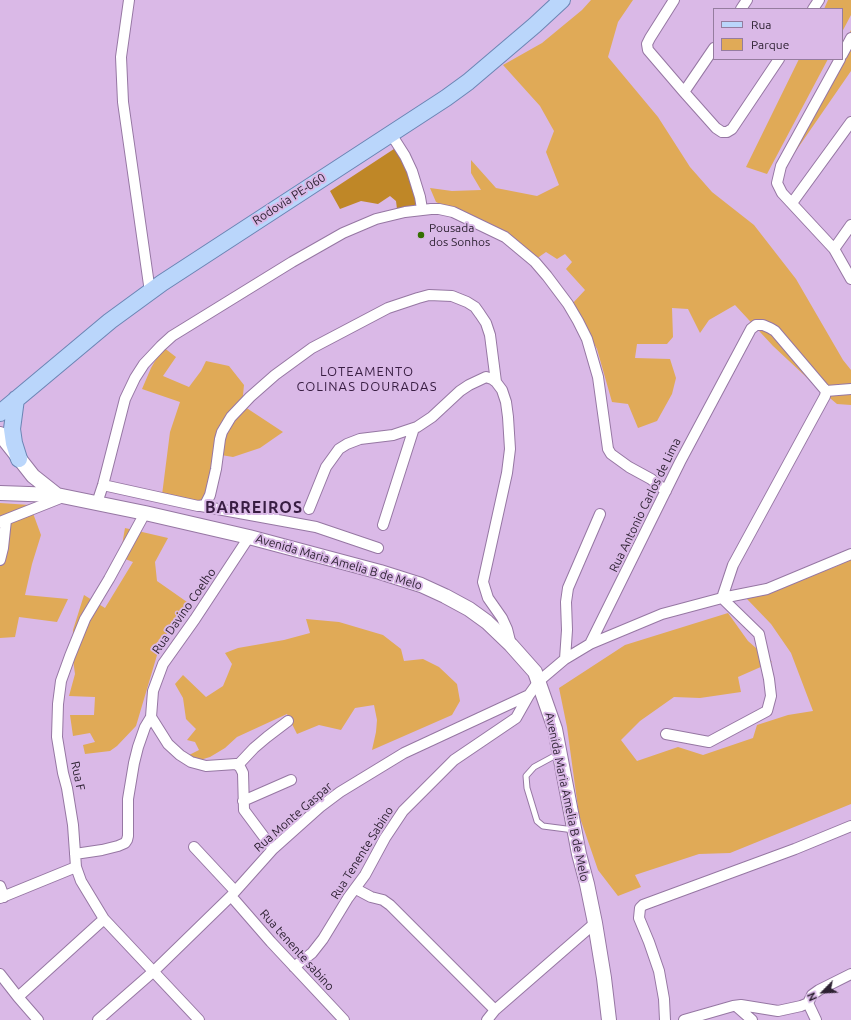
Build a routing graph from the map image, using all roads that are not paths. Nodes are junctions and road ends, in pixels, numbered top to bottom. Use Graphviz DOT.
graph roads {
  1 [pos="129,0"];
  2 [pos="562,0"];
  3 [pos="674,0"];
  4 [pos="748,0"];
  5 [pos="742,8"];
  6 [pos="851,38"];
  7 [pos="713,49"];
  8 [pos="843,53"];
  9 [pos="778,60"];
  10 [pos="839,60"];
  11 [pos="684,92"];
  12 [pos="851,122"];
  13 [pos="391,134"];
  14 [pos="792,203"];
  15 [pos="422,209"];
  16 [pos="851,225"];
  17 [pos="834,248"];
  18 [pos="851,279"];
  19 [pos="150,292"];
  20 [pos="496,382"];
  21 [pos="851,389"];
  22 [pos="826,391"];
  23 [pos="16,399"];
  24 [pos="0,413"];
  25 [pos="414,428"];
  26 [pos="0,434"];
  27 [pos="19,459"];
  28 [pos="103,485"];
  29 [pos="666,490"];
  30 [pos="0,493"];
  31 [pos="61,496"];
  32 [pos="97,503"];
  33 [pos="200,506"];
  34 [pos="309,509"];
  35 [pos="145,513"];
  36 [pos="600,514"];
  37 [pos="3,521"];
  38 [pos="383,525"];
  39 [pos="250,537"];
  40 [pos="378,548"];
  41 [pos="851,554"];
  42 [pos="0,560"];
  43 [pos="722,598"];
  44 [pos="590,644"];
  45 [pos="511,645"];
  46 [pos="565,660"];
  47 [pos="539,681"];
  48 [pos="529,695"];
  49 [pos="151,717"];
  50 [pos="288,722"];
  51 [pos="666,734"];
  52 [pos="559,753"];
  53 [pos="238,765"];
  54 [pos="291,780"];
  55 [pos="243,801"];
  56 [pos="851,826"];
  57 [pos="575,830"];
  58 [pos="194,847"];
  59 [pos="273,849"];
  60 [pos="75,854"];
  61 [pos="76,867"];
  62 [pos="0,886"];
  63 [pos="356,889"];
  64 [pos="233,893"];
  65 [pos="2,898"];
  66 [pos="104,919"];
  67 [pos="595,923"];
  68 [pos="294,967"];
  69 [pos="154,971"];
  70 [pos="0,974"];
  71 [pos="851,974"];
  72 [pos="18,997"];
  73 [pos="808,1003"];
  74 [pos="736,1006"];
  75 [pos="495,1010"];
  76 [pos="38,1020"];
  77 [pos="98,1020"];
  78 [pos="199,1020"];
  79 [pos="344,1020"];
  80 [pos="487,1020"];
  81 [pos="609,1020"];
  82 [pos="665,1020"];
  83 [pos="684,1020"];
  84 [pos="752,1020"];
  85 [pos="816,1020"];
  1 -- 19 [label="street"];
  2 -- 13 [label="main road, Rodovia PE-060"];
  3 -- 11 [label="street"];
  4 -- 5 [label="street"];
  6 -- 8 [label="street"];
  7 -- 11 [label="street"];
  9 -- 11 [label="street"];
  10 -- 14 [label="street"];
  12 -- 14 [label="street"];
  13 -- 15 [label="street"];
  13 -- 19 [label="main road, Rodovia PE-060"];
  14 -- 17 [label="street"];
  15 -- 28 [label="street"];
  15 -- 29 [label="street"];
  16 -- 17 [label="street"];
  17 -- 18 [label="street"];
  19 -- 23 [label="main road, Rodovia PE-060"];
  20 -- 25 [label="street"];
  20 -- 33 [label="street"];
  20 -- 45 [label="street"];
  21 -- 22 [label="street"];
  22 -- 29 [label="street, Rua Antonio Carlos de Lima"];
  22 -- 43 [label="street"];
  23 -- 24 [label="main road, Rodovia PE-060"];
  23 -- 27 [label="main road"];
  25 -- 34 [label="street"];
  25 -- 38 [label="street"];
  26 -- 27 [label="street"];
  27 -- 31 [label="street"];
  28 -- 32 [label="street"];
  28 -- 33 [label="street"];
  29 -- 44 [label="street, Rua Antonio Carlos de Lima"];
  30 -- 31 [label="street, Avenida Maria Amelia B de Melo"];
  31 -- 32 [label="street, Avenida Maria Amelia B de Melo"];
  31 -- 37 [label="street"];
  32 -- 35 [label="street, Avenida Maria Amelia B de Melo"];
  33 -- 40 [label="street"];
  35 -- 39 [label="street, Avenida Maria Amelia B de Melo"];
  35 -- 60 [label="street, Rua F"];
  36 -- 46 [label="street"];
  37 -- 42 [label="street"];
  39 -- 45 [label="street, Avenida Maria Amelia B de Melo"];
  39 -- 49 [label="street, Rua Davino Coelho"];
  41 -- 43 [label="street"];
  43 -- 44 [label="street"];
  43 -- 51 [label="street"];
  44 -- 46 [label="street"];
  45 -- 47 [label="street, Avenida Maria Amelia B de Melo"];
  46 -- 47 [label="street"];
  47 -- 48 [label="street, Rua Monte Gaspar"];
  47 -- 52 [label="street, Avenida Maria Amelia B de Melo"];
  48 -- 59 [label="street, Rua Monte Gaspar"];
  48 -- 63 [label="street, Rua Tenente Sabino"];
  49 -- 53 [label="street"];
  49 -- 60 [label="street"];
  50 -- 53 [label="street"];
  52 -- 57 [label="street, Avenida Maria Amelia B de Melo"];
  52 -- 57 [label="lane"];
  53 -- 55 [label="street"];
  54 -- 55 [label="street"];
  55 -- 59 [label="street"];
  56 -- 82 [label="street"];
  57 -- 67 [label="street, Avenida Maria Amelia B de Melo"];
  58 -- 64 [label="street, Rua tenente sabino"];
  59 -- 64 [label="street, Rua Monte Gaspar"];
  60 -- 61 [label="street, Rua F"];
  61 -- 65 [label="street"];
  61 -- 66 [label="street, Rua F"];
  62 -- 65 [label="street"];
  63 -- 68 [label="street, Rua Tenente Sabino"];
  63 -- 75 [label="street"];
  64 -- 68 [label="street, Rua tenente sabino"];
  64 -- 69 [label="street, Rua Monte Gaspar"];
  66 -- 69 [label="street, Rua F"];
  66 -- 72 [label="street"];
  67 -- 75 [label="street"];
  67 -- 81 [label="street, Avenida Maria Amelia B de Melo"];
  68 -- 79 [label="street, Rua tenente sabino"];
  69 -- 77 [label="street, Rua Monte Gaspar"];
  69 -- 78 [label="street, Rua F"];
  70 -- 72 [label="street"];
  71 -- 73 [label="street"];
  72 -- 76 [label="street"];
  73 -- 74 [label="street"];
  73 -- 85 [label="street"];
  74 -- 83 [label="street"];
  74 -- 84 [label="street"];
  75 -- 80 [label="street"];
}
